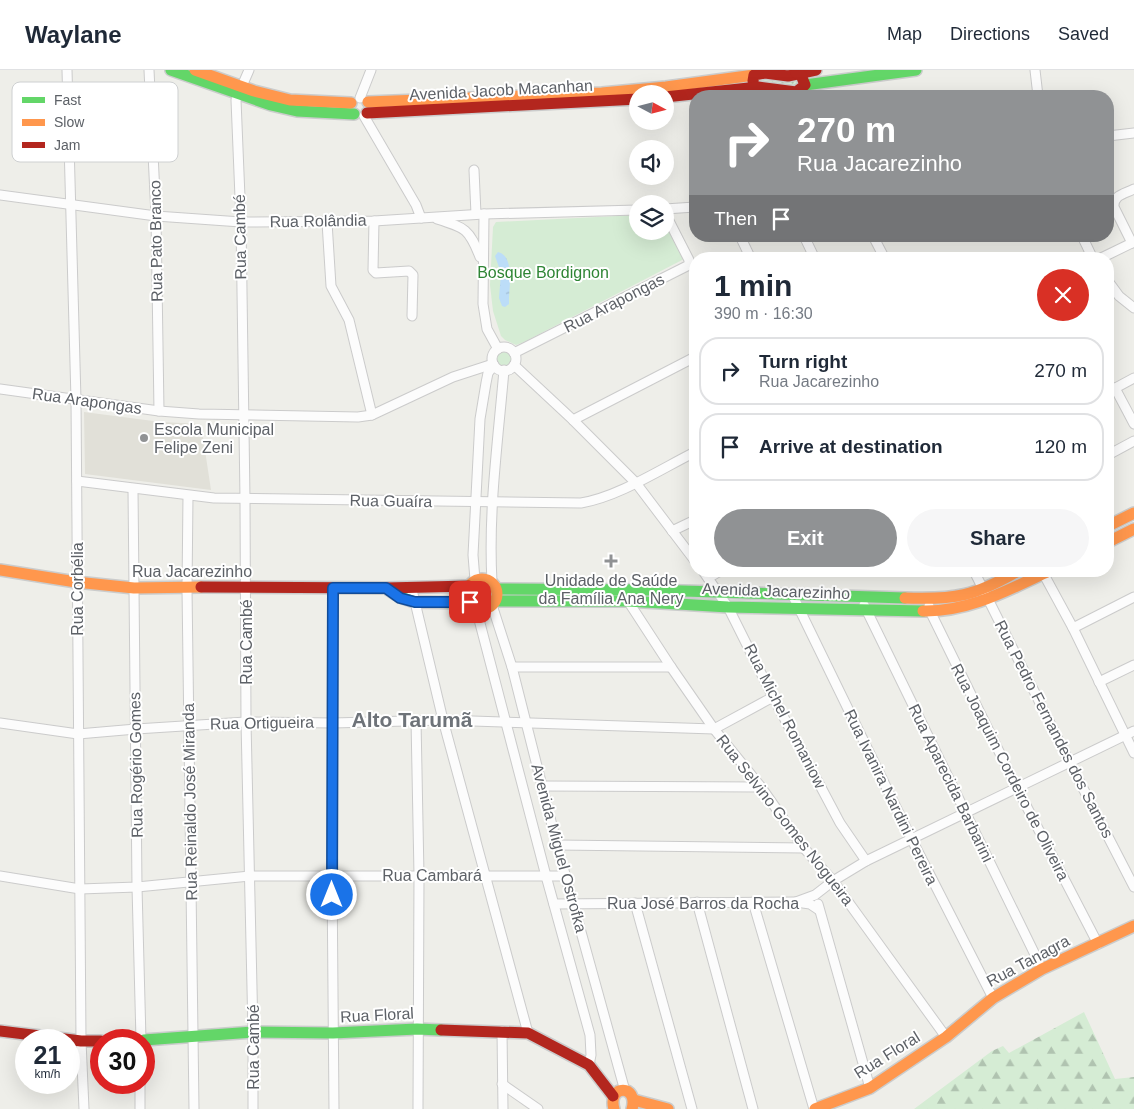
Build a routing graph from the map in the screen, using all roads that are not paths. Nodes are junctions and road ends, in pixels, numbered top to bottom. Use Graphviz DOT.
graph roads {
  1 [pos="171,70"];
  2 [pos="195,70"];
  3 [pos="249,70"];
  4 [pos="371,70"];
  5 [pos="768,70"];
  6 [pos="816,70"];
  7 [pos="916,70"];
  8 [pos="1035,70"];
  9 [pos="756,73"];
  10 [pos="796,73"];
  11 [pos="758,87"];
  12 [pos="240,90"];
  13 [pos="730,90"];
  14 [pos="780,90"];
  15 [pos="805,90"];
  16 [pos="1037,90"];
  17 [pos="689,94"];
  18 [pos="674,96"];
  19 [pos="629,99"];
  20 [pos="361,108"];
  21 [pos="1134,133"];
  22 [pos="1114,135"];
  23 [pos="70,162"];
  24 [pos="153,162"];
  25 [pos="474,170"];
  26 [pos="1134,189"];
  27 [pos="0,195"];
  28 [pos="1114,200"];
  29 [pos="72,204"];
  30 [pos="1114,207"];
  31 [pos="689,208"];
  32 [pos="674,209"];
  33 [pos="629,210"];
  34 [pos="480,214"];
  35 [pos="156,216"];
  36 [pos="432,217"];
  37 [pos="421,218"];
  38 [pos="374,221"];
  39 [pos="240,222"];
  40 [pos="327,222"];
  41 [pos="674,231"];
  42 [pos="1133,243"];
  43 [pos="1114,252"];
  44 [pos="482,262"];
  45 [pos="1114,289"];
  46 [pos="1134,308"];
  47 [pos="412,316"];
  48 [pos="498,349"];
  49 [pos="514,353"];
  50 [pos="689,360"];
  51 [pos="494,364"];
  52 [pos="514,365"];
  53 [pos="504,370"];
  54 [pos="1134,378"];
  55 [pos="1114,388"];
  56 [pos="0,390"];
  57 [pos="1114,394"];
  58 [pos="76,400"];
  59 [pos="159,411"];
  60 [pos="243,414"];
  61 [pos="372,415"];
  62 [pos="573,420"];
  63 [pos="1134,424"];
  64 [pos="1134,441"];
  65 [pos="1114,452"];
  66 [pos="689,455"];
  67 [pos="77,481"];
  68 [pos="636,483"];
  69 [pos="132,489"];
  70 [pos="188,496"];
  71 [pos="245,499"];
  72 [pos="475,502"];
  73 [pos="493,503"];
  74 [pos="1134,513"];
  75 [pos="689,523"];
  76 [pos="1114,523"];
  77 [pos="1134,529"];
  78 [pos="672,531"];
  79 [pos="1114,539"];
  80 [pos="689,553"];
  81 [pos="0,570"];
  82 [pos="707,577"];
  83 [pos="977,577"];
  84 [pos="1010,577"];
  85 [pos="1032,577"];
  86 [pos="1048,577"];
  87 [pos="76,582"];
  88 [pos="472,583"];
  89 [pos="494,585"];
  90 [pos="245,587"];
  91 [pos="408,587"];
  92 [pos="134,588"];
  93 [pos="333,588"];
  94 [pos="386,588"];
  95 [pos="187,589"];
  96 [pos="718,593"];
  97 [pos="792,594"];
  98 [pos="986,594"];
  99 [pos="862,597"];
  100 [pos="1134,597"];
  101 [pos="928,599"];
  102 [pos="628,601"];
  103 [pos="415,602"];
  104 [pos="494,603"];
  105 [pos="473,605"];
  106 [pos="728,607"];
  107 [pos="797,607"];
  108 [pos="865,610"];
  109 [pos="930,611"];
  110 [pos="1073,628"];
  111 [pos="1134,664"];
  112 [pos="512,667"];
  113 [pos="671,667"];
  114 [pos="1099,682"];
  115 [pos="773,696"];
  116 [pos="416,720"];
  117 [pos="443,720"];
  118 [pos="246,722"];
  119 [pos="0,723"];
  120 [pos="333,723"];
  121 [pos="506,723"];
  122 [pos="525,723"];
  123 [pos="190,725"];
  124 [pos="136,728"];
  125 [pos="714,729"];
  126 [pos="1134,731"];
  127 [pos="78,734"];
  128 [pos="1125,735"];
  129 [pos="1134,752"];
  130 [pos="1070,763"];
  131 [pos="542,786"];
  132 [pos="761,787"];
  133 [pos="1017,788"];
  134 [pos="966,813"];
  135 [pos="911,838"];
  136 [pos="557,845"];
  137 [pos="804,848"];
  138 [pos="866,861"];
  139 [pos="332,875"];
  140 [pos="419,875"];
  141 [pos="0,876"];
  142 [pos="250,876"];
  143 [pos="486,876"];
  144 [pos="546,876"];
  145 [pos="566,876"];
  146 [pos="834,881"];
  147 [pos="192,882"];
  148 [pos="137,887"];
  149 [pos="1134,887"];
  150 [pos="80,889"];
  151 [pos="816,894"];
  152 [pos="697,902"];
  153 [pos="754,902"];
  154 [pos="796,902"];
  155 [pos="573,903"];
  156 [pos="635,903"];
  157 [pos="554,904"];
  158 [pos="819,910"];
  159 [pos="1134,926"];
  160 [pos="1098,944"];
  161 [pos="1042,969"];
  162 [pos="993,998"];
  163 [pos="142,1029"];
  164 [pos="417,1029"];
  165 [pos="0,1030"];
  166 [pos="502,1031"];
  167 [pos="253,1032"];
  168 [pos="333,1033"];
  169 [pos="528,1033"];
  170 [pos="192,1036"];
  171 [pos="946,1037"];
  172 [pos="155,1039"];
  173 [pos="81,1041"];
  174 [pos="90,1041"];
  175 [pos="589,1065"];
  176 [pos="502,1084"];
  177 [pos="870,1088"];
  178 [pos="620,1093"];
  179 [pos="140,1094"];
  180 [pos="633,1105"];
  181 [pos="84,1109"];
  182 [pos="140,1109"];
  183 [pos="194,1109"];
  184 [pos="253,1109"];
  185 [pos="334,1109"];
  186 [pos="418,1109"];
  187 [pos="503,1109"];
  188 [pos="538,1109"];
  189 [pos="614,1109"];
  190 [pos="663,1109"];
  191 [pos="692,1109"];
  192 [pos="753,1109"];
  193 [pos="815,1109"];
  1 -- 12 [label="street, Avenida Jacob Macanhan"];
  2 -- 12 [label="street, Avenida Jacob Macanhan"];
  3 -- 12 [label="street"];
  4 -- 20 [label="street"];
  5 -- 9 [label="street, Avenida Jacob Macanhan"];
  5 -- 10 [label="street, Avenida Jacob Macanhan"];
  6 -- 10 [label="street, Avenida Jacob Macanhan"];
  7 -- 15 [label="street"];
  8 -- 16 [label="street"];
  9 -- 11 [label="street"];
  9 -- 20 [label="street, Avenida Jacob Macanhan"];
  10 -- 15 [label="street"];
  11 -- 13 [label="street"];
  11 -- 14 [label="street"];
  12 -- 20 [label="street, Avenida Jacob Macanhan"];
  12 -- 39 [label="street, Rua Cambé"];
  17 -- 18 [label="street"];
  19 -- 20 [label="street, Avenida Jacob Macanhan"];
  20 -- 37 [label="street"];
  21 -- 22 [label="street"];
  23 -- 29 [label="street, Rua Corbélia"];
  24 -- 35 [label="street, Rua Pato Branco"];
  25 -- 34 [label="street"];
  26 -- 28 [label="street"];
  27 -- 29 [label="street, Rua Rolândia"];
  29 -- 35 [label="street, Rua Rolândia"];
  29 -- 58 [label="street, Rua Corbélia"];
  30 -- 42 [label="street"];
  31 -- 32 [label="street"];
  33 -- 34 [label="street, Rua Rolândia"];
  34 -- 36 [label="street, Rua Rolândia"];
  34 -- 44 [label="street"];
  35 -- 39 [label="street, Rua Rolândia"];
  35 -- 59 [label="street, Rua Pato Branco"];
  36 -- 37 [label="street, Rua Rolândia"];
  36 -- 44 [label="street"];
  37 -- 38 [label="street, Rua Rolândia"];
  38 -- 40 [label="street, Rua Rolândia"];
  38 -- 47 [label="street"];
  39 -- 40 [label="street, Rua Rolândia"];
  39 -- 60 [label="street, Rua Cambé"];
  40 -- 61 [label="street"];
  41 -- 49 [label="street, Rua Arapongas"];
  42 -- 43 [label="street"];
  44 -- 48 [label="street"];
  45 -- 46 [label="street"];
  48 -- 49 [label="street"];
  48 -- 51 [label="street"];
  49 -- 52 [label="street"];
  50 -- 62 [label="street"];
  51 -- 53 [label="street"];
  51 -- 61 [label="street, Rua Arapongas"];
  51 -- 72 [label="street"];
  52 -- 53 [label="street"];
  52 -- 62 [label="street"];
  53 -- 73 [label="street"];
  54 -- 55 [label="street"];
  56 -- 58 [label="street, Rua Arapongas"];
  57 -- 63 [label="street"];
  58 -- 59 [label="street, Rua Arapongas"];
  58 -- 67 [label="street, Rua Corbélia"];
  59 -- 60 [label="street, Rua Arapongas"];
  60 -- 61 [label="street, Rua Arapongas"];
  60 -- 71 [label="street, Rua Cambé"];
  62 -- 68 [label="street"];
  64 -- 65 [label="street"];
  66 -- 68 [label="street, Rua Guaíra"];
  67 -- 69 [label="street, Rua Guaíra"];
  67 -- 87 [label="street, Rua Corbélia"];
  68 -- 73 [label="street, Rua Guaíra"];
  68 -- 78 [label="street"];
  69 -- 70 [label="street, Rua Guaíra"];
  69 -- 92 [label="street, Rua Rogério Gomes"];
  70 -- 71 [label="street, Rua Guaíra"];
  70 -- 95 [label="street, Rua Reinaldo José Miranda"];
  71 -- 72 [label="street, Rua Guaíra"];
  71 -- 90 [label="street, Rua Cambé"];
  72 -- 73 [label="street, Rua Guaíra"];
  72 -- 88 [label="street"];
  73 -- 89 [label="street"];
  74 -- 76 [label="street"];
  75 -- 78 [label="street"];
  77 -- 79 [label="street"];
  78 -- 80 [label="street"];
  81 -- 87 [label="street, Rua Jacarezinho"];
  82 -- 96 [label="street, Rua Michel Romaniow"];
  83 -- 98 [label="street, Rua Pedro Fernandes dos Santos"];
  84 -- 98 [label="street, Avenida Jacarezinho"];
  85 -- 98 [label="street, Avenida Jacarezinho"];
  86 -- 110 [label="street"];
  87 -- 92 [label="street, Rua Jacarezinho"];
  87 -- 127 [label="street, Rua Corbélia"];
  88 -- 89 [label="street"];
  88 -- 91 [label="street, Rua Jacarezinho"];
  88 -- 105 [label="street"];
  89 -- 96 [label="street, Avenida Jacarezinho"];
  89 -- 104 [label="street"];
  90 -- 93 [label="street, Rua Jacarezinho"];
  90 -- 95 [label="street, Rua Jacarezinho"];
  90 -- 118 [label="street, Rua Cambé"];
  91 -- 94 [label="street, Rua Jacarezinho"];
  91 -- 103 [label="street"];
  92 -- 95 [label="street, Rua Jacarezinho"];
  92 -- 124 [label="street, Rua Rogério Gomes"];
  93 -- 94 [label="street, Rua Jacarezinho"];
  93 -- 120 [label="street"];
  94 -- 103 [label="street, Rua Jacarezinho"];
  95 -- 123 [label="street, Rua Reinaldo José Miranda"];
  96 -- 97 [label="street, Avenida Jacarezinho"];
  96 -- 106 [label="street, Rua Michel Romaniow"];
  97 -- 99 [label="street, Avenida Jacarezinho"];
  97 -- 107 [label="street, Rua Ivanira Nardini Pereira"];
  98 -- 101 [label="street, Avenida Jacarezinho"];
  98 -- 109 [label="street, Avenida Jacarezinho"];
  98 -- 130 [label="street, Rua Pedro Fernandes dos Santos"];
  99 -- 101 [label="street, Avenida Jacarezinho"];
  99 -- 108 [label="street, Rua Aparecida Barbarini"];
  100 -- 110 [label="street"];
  101 -- 109 [label="street, Rua Joaquim Cordeiro de Oliveira"];
  102 -- 104 [label="street, Avenida Jacarezinho"];
  102 -- 106 [label="street, Avenida Jacarezinho"];
  102 -- 113 [label="street, Rua Selvino Gomes Nogueira"];
  103 -- 105 [label="street, Rua Jacarezinho"];
  103 -- 117 [label="street"];
  104 -- 105 [label="street"];
  104 -- 112 [label="street, Avenida Miguel Ostrofka"];
  105 -- 121 [label="street, Avenida Miguel Ostrofka"];
  106 -- 107 [label="street, Avenida Jacarezinho"];
  106 -- 115 [label="street, Rua Michel Romaniow"];
  107 -- 108 [label="street, Avenida Jacarezinho"];
  107 -- 135 [label="street, Rua Ivanira Nardini Pereira"];
  108 -- 109 [label="street, Avenida Jacarezinho"];
  108 -- 134 [label="street, Rua Aparecida Barbarini"];
  109 -- 133 [label="street, Rua Joaquim Cordeiro de Oliveira"];
  110 -- 114 [label="street"];
  111 -- 114 [label="street"];
  112 -- 113 [label="street"];
  112 -- 122 [label="street, Avenida Miguel Ostrofka"];
  113 -- 125 [label="street, Rua Selvino Gomes Nogueira"];
  114 -- 128 [label="street"];
  115 -- 125 [label="street"];
  115 -- 138 [label="street, Rua Michel Romaniow"];
  116 -- 117 [label="street, Rua Ortigueira"];
  116 -- 120 [label="street, Rua Ortigueira"];
  116 -- 140 [label="street"];
  117 -- 121 [label="street, Rua Ortigueira"];
  117 -- 143 [label="street"];
  118 -- 120 [label="street, Rua Ortigueira"];
  118 -- 123 [label="street, Rua Ortigueira"];
  118 -- 142 [label="street, Rua Cambé"];
  119 -- 127 [label="street, Rua Ortigueira"];
  120 -- 139 [label="street"];
  121 -- 122 [label="street, Rua Ortigueira"];
  121 -- 144 [label="street, Avenida Miguel Ostrofka"];
  122 -- 125 [label="street, Rua Ortigueira"];
  122 -- 131 [label="street, Avenida Miguel Ostrofka"];
  123 -- 124 [label="street, Rua Ortigueira"];
  123 -- 147 [label="street, Rua Reinaldo José Miranda"];
  124 -- 127 [label="street, Rua Ortigueira"];
  124 -- 148 [label="street, Rua Rogério Gomes"];
  125 -- 132 [label="street, Rua Selvino Gomes Nogueira"];
  126 -- 128 [label="street"];
  127 -- 150 [label="street, Rua Corbélia"];
  128 -- 129 [label="street"];
  128 -- 130 [label="street"];
  130 -- 133 [label="street"];
  130 -- 149 [label="street, Rua Pedro Fernandes dos Santos"];
  131 -- 132 [label="street"];
  131 -- 136 [label="street, Avenida Miguel Ostrofka"];
  132 -- 137 [label="street, Rua Selvino Gomes Nogueira"];
  133 -- 134 [label="street"];
  133 -- 160 [label="street, Rua Joaquim Cordeiro de Oliveira"];
  134 -- 135 [label="street"];
  134 -- 161 [label="street, Rua Aparecida Barbarini"];
  135 -- 138 [label="street"];
  135 -- 162 [label="street, Rua Ivanira Nardini Pereira"];
  136 -- 137 [label="street"];
  136 -- 145 [label="street, Avenida Miguel Ostrofka"];
  137 -- 146 [label="street, Rua Selvino Gomes Nogueira"];
  138 -- 146 [label="street"];
  139 -- 140 [label="street, Rua Cambará"];
  139 -- 142 [label="street, Rua Cambará"];
  139 -- 168 [label="street"];
  140 -- 143 [label="street, Rua Cambará"];
  140 -- 164 [label="street"];
  141 -- 150 [label="street, Rua Cambará"];
  142 -- 147 [label="street, Rua Cambará"];
  142 -- 167 [label="street, Rua Cambé"];
  143 -- 144 [label="street, Rua Cambará"];
  143 -- 169 [label="street"];
  144 -- 145 [label="street, Rua Cambará"];
  144 -- 157 [label="street, Avenida Miguel Ostrofka"];
  145 -- 155 [label="street, Avenida Miguel Ostrofka"];
  146 -- 151 [label="street"];
  146 -- 171 [label="street, Rua Selvino Gomes Nogueira"];
  147 -- 148 [label="street, Rua Cambará"];
  147 -- 170 [label="street, Rua Reinaldo José Miranda"];
  148 -- 150 [label="street, Rua Cambará"];
  148 -- 163 [label="street, Rua Rogério Gomes"];
  150 -- 173 [label="street, Rua Corbélia"];
  151 -- 154 [label="street"];
  151 -- 158 [label="street"];
  152 -- 153 [label="street, Rua José Barros da Rocha"];
  152 -- 156 [label="street, Rua José Barros da Rocha"];
  152 -- 192 [label="street"];
  153 -- 154 [label="street, Rua José Barros da Rocha"];
  153 -- 193 [label="street"];
  154 -- 158 [label="street, Rua José Barros da Rocha"];
  155 -- 156 [label="street, Rua José Barros da Rocha"];
  155 -- 157 [label="street, Rua José Barros da Rocha"];
  155 -- 178 [label="street, Avenida Miguel Ostrofka"];
  156 -- 191 [label="street"];
  157 -- 175 [label="street, Avenida Miguel Ostrofka"];
  158 -- 177 [label="street"];
  159 -- 160 [label="street, Rua Tanagra"];
  160 -- 161 [label="street, Rua Tanagra"];
  161 -- 162 [label="street, Rua Tanagra"];
  162 -- 171 [label="street, Rua Tanagra"];
  164 -- 166 [label="street, Rua Floral"];
  164 -- 168 [label="street, Rua Floral"];
  164 -- 186 [label="street"];
  165 -- 173 [label="street"];
  166 -- 169 [label="street, Rua Floral"];
  166 -- 176 [label="street"];
  167 -- 168 [label="street, Rua Floral"];
  167 -- 170 [label="street, Rua Floral"];
  167 -- 184 [label="street, Rua Cambé"];
  168 -- 185 [label="street"];
  169 -- 175 [label="street, Rua Floral"];
  170 -- 172 [label="street, Rua Floral"];
  170 -- 183 [label="street, Rua Reinaldo José Miranda"];
  171 -- 177 [label="street, Rua Floral"];
  173 -- 174 [label="street"];
  173 -- 181 [label="street, Rua Corbélia"];
  175 -- 178 [label="street, Rua Floral"];
  176 -- 187 [label="street"];
  176 -- 188 [label="street"];
  177 -- 193 [label="street, Rua Floral"];
  178 -- 180 [label="street, Rua Floral"];
  178 -- 189 [label="street"];
  179 -- 182 [label="street"];
  180 -- 190 [label="street"];
}
